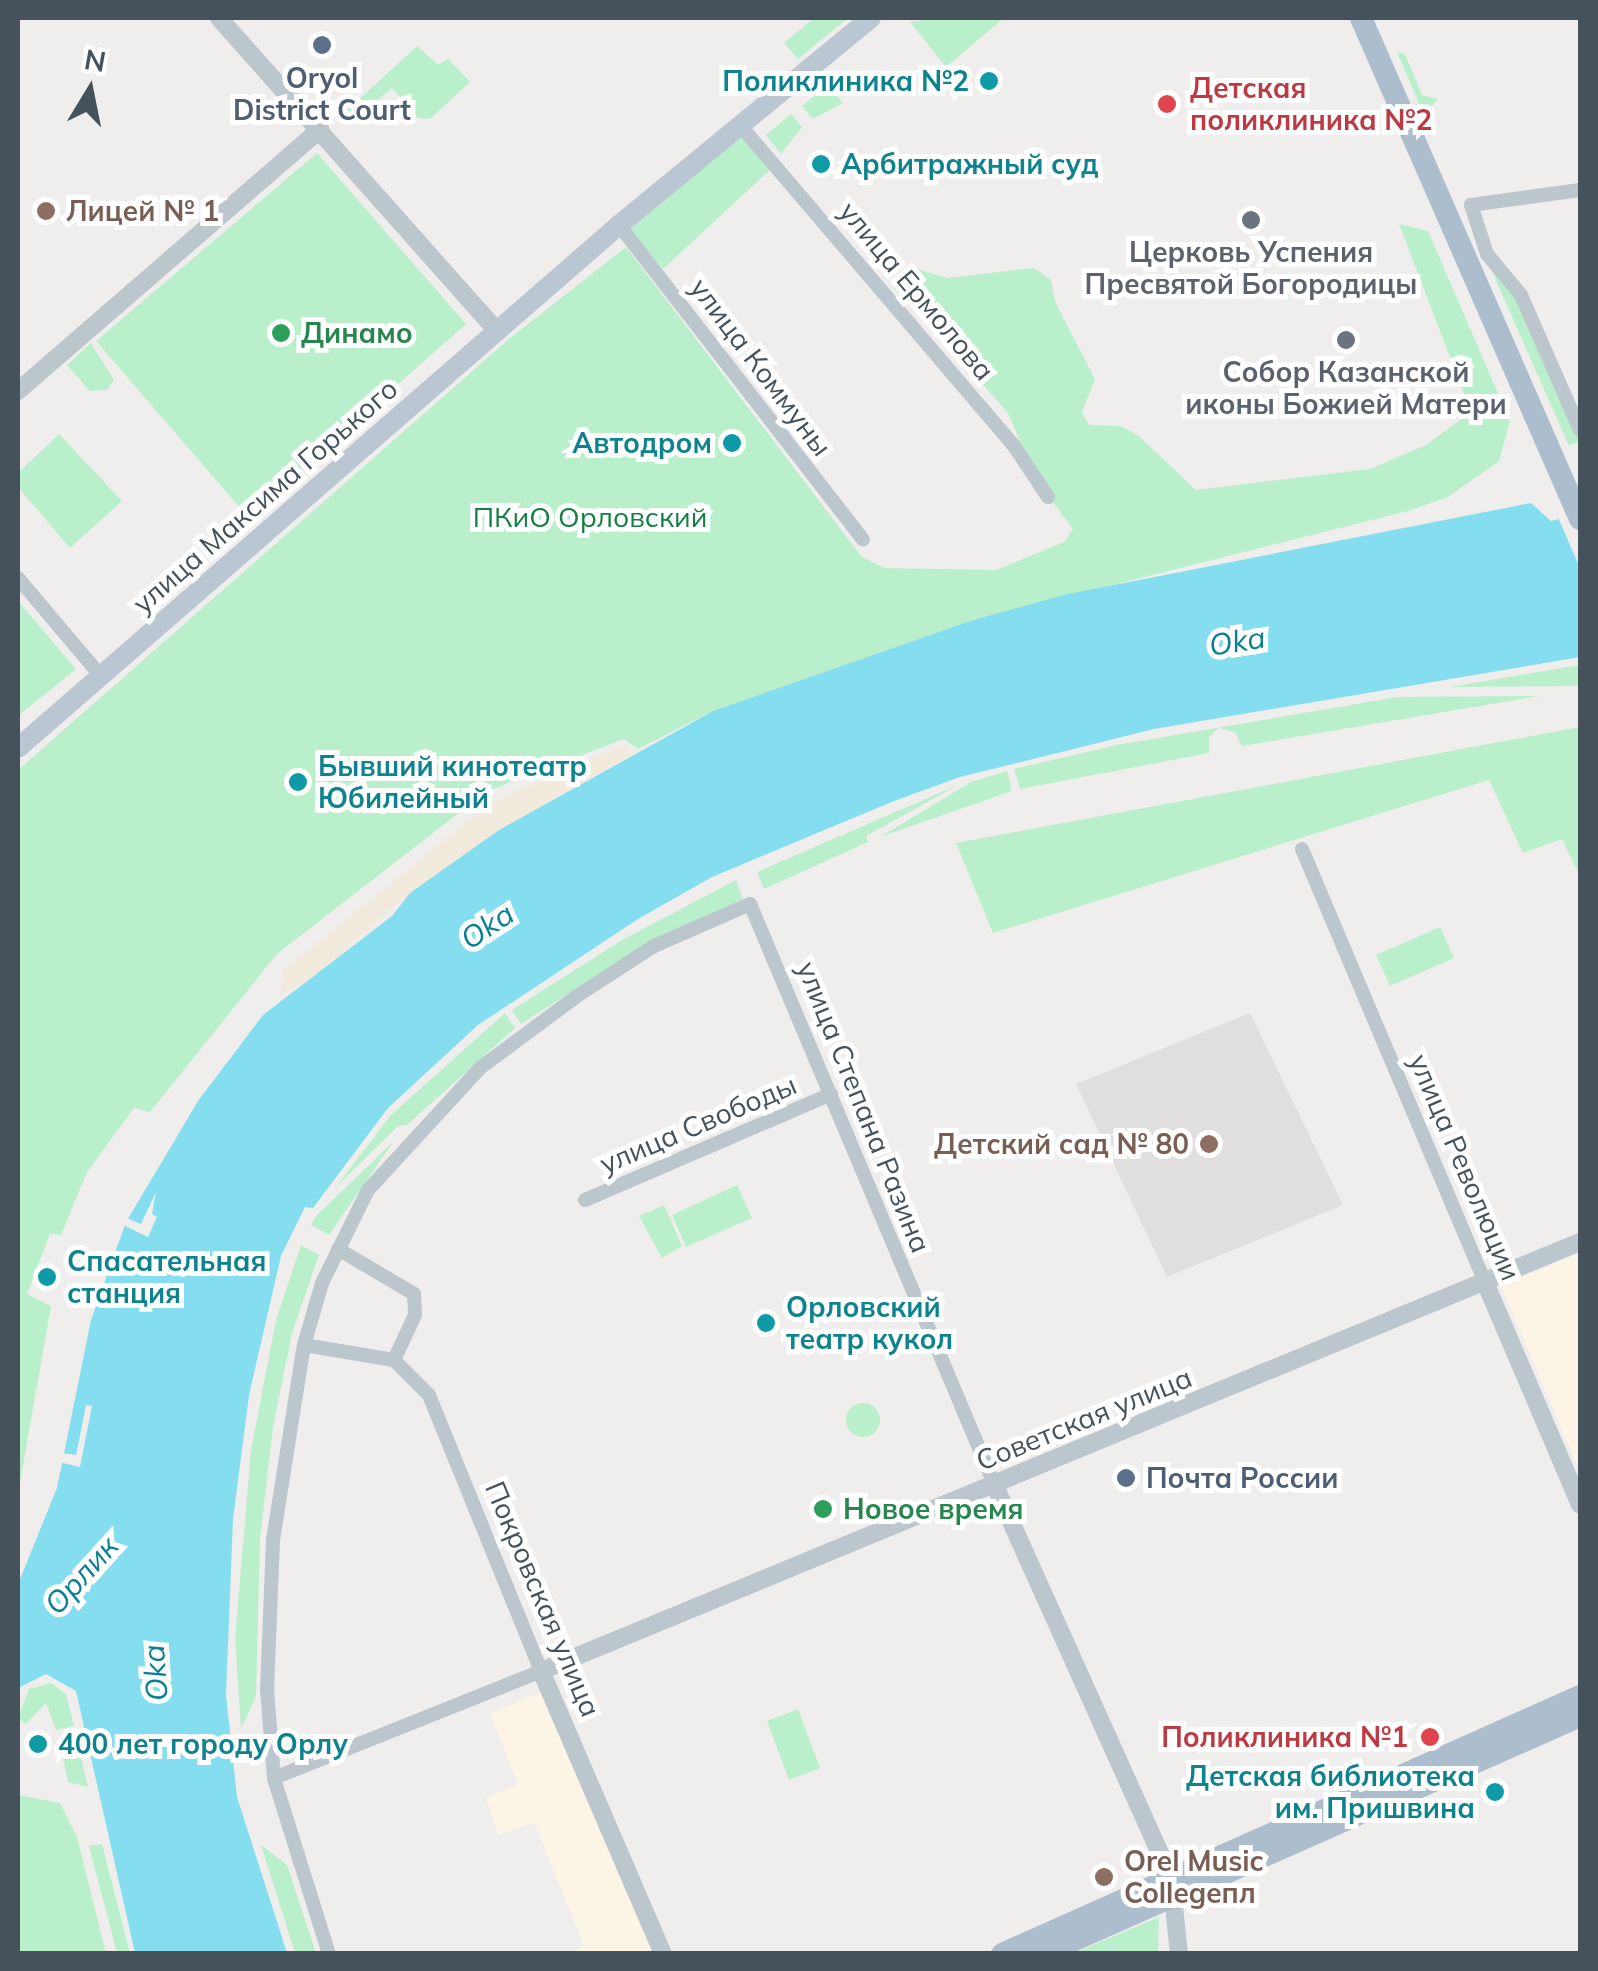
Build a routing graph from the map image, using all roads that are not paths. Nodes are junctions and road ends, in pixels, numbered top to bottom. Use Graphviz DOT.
graph roads {
  1 [pos="219,18"];
  2 [pos="871,18"];
  3 [pos="1361,18"];
  4 [pos="740,125"];
  5 [pos="320,129"];
  6 [pos="1580,190"];
  7 [pos="619,225"];
  8 [pos="496,330"];
  9 [pos="18,391"];
  10 [pos="1580,430"];
  11 [pos="1048,497"];
  12 [pos="1580,519"];
  13 [pos="863,540"];
  14 [pos="18,578"];
  15 [pos="100,675"];
  16 [pos="18,748"];
  17 [pos="1302,849"];
  18 [pos="830,1094"];
  19 [pos="585,1200"];
  20 [pos="1580,1242"];
  21 [pos="338,1249"];
  22 [pos="1485,1282"];
  23 [pos="304,1345"];
  24 [pos="394,1360"];
  25 [pos="995,1486"];
  26 [pos="1580,1505"];
  27 [pos="541,1671"];
  28 [pos="1580,1696"];
  29 [pos="1580,1716"];
  30 [pos="274,1778"];
  31 [pos="1172,1887"];
  32 [pos="329,1954"];
  33 [pos="663,1954"];
  34 [pos="1002,1954"];
  35 [pos="1043,1954"];
  36 [pos="1179,1954"];
  1 -- 5 [label="street"];
  2 -- 4 [label="main road, улица Максима Горького"];
  3 -- 12 [label="main road"];
  4 -- 7 [label="main road, улица Максима Горького"];
  4 -- 11 [label="street, улица Ермолова"];
  5 -- 8 [label="street"];
  5 -- 9 [label="street"];
  6 -- 10 [label="street"];
  7 -- 8 [label="main road, улица Максима Горького"];
  7 -- 13 [label="street, улица Коммуны"];
  8 -- 15 [label="main road, улица Максима Горького"];
  14 -- 15 [label="street"];
  15 -- 16 [label="main road, улица Максима Горького"];
  17 -- 22 [label="street, улица Революции"];
  18 -- 19 [label="street, улица Свободы"];
  18 -- 21 [label="street, улица Степана Разина"];
  18 -- 25 [label="street, улица Степана Разина"];
  20 -- 22 [label="street, Советская улица"];
  21 -- 23 [label="street"];
  21 -- 24 [label="street"];
  22 -- 25 [label="street, Советская улица"];
  22 -- 26 [label="street, улица Революции"];
  23 -- 24 [label="street"];
  23 -- 30 [label="street"];
  24 -- 27 [label="street, Покровская улица"];
  25 -- 27 [label="street, Советская улица"];
  25 -- 31 [label="street, улица Степана Разина"];
  27 -- 30 [label="street, Советская улица"];
  27 -- 33 [label="street, Покровская улица"];
  28 -- 31 [label="main road"];
  29 -- 31 [label="main road"];
  30 -- 32 [label="street"];
  31 -- 34 [label="main road"];
  31 -- 35 [label="main road"];
  31 -- 36 [label="street, улица Степана Разина"];
}
